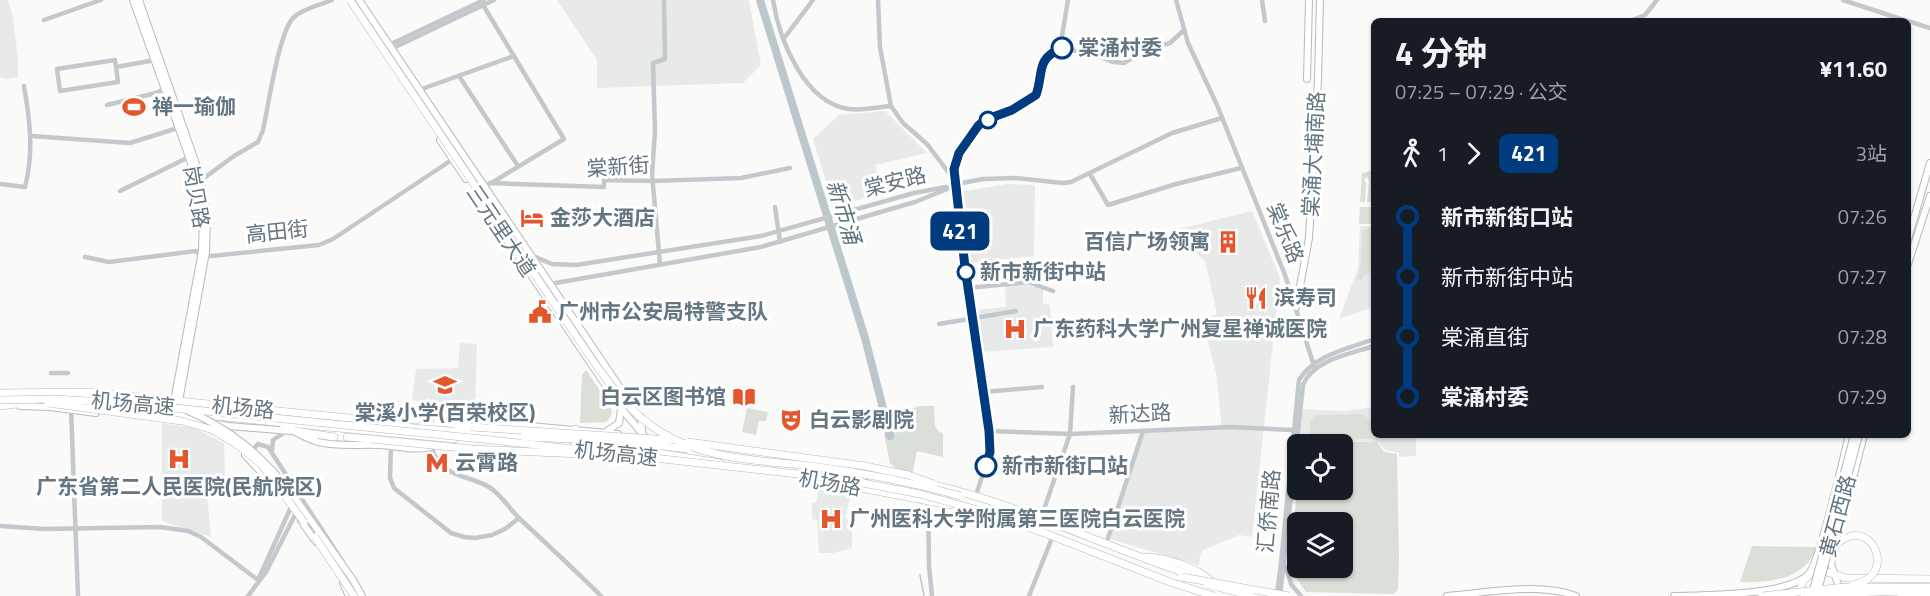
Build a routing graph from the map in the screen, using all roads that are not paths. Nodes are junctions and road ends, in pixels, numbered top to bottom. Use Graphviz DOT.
graph roads {
  1 [pos="101,0"];
  2 [pos="133,0"];
  3 [pos="139,0"];
  4 [pos="332,0"];
  5 [pos="348,0"];
  6 [pos="359,0"];
  7 [pos="494,0"];
  8 [pos="664,0"];
  9 [pos="773,0"];
  10 [pos="813,0"];
  11 [pos="878,0"];
  12 [pos="1068,0"];
  13 [pos="1176,0"];
  14 [pos="1262,0"];
  15 [pos="1309,0"];
  16 [pos="1320,0"];
  17 [pos="1657,0"];
  18 [pos="1843,0"];
  19 [pos="482,2"];
  20 [pos="1638,18"];
  21 [pos="1899,18"];
  22 [pos="44,20"];
  23 [pos="1265,21"];
  24 [pos="1911,22"];
  25 [pos="1930,28"];
  26 [pos="1184,30"];
  27 [pos="784,39"];
  28 [pos="388,44"];
  29 [pos="377,45"];
  30 [pos="1060,48"];
  31 [pos="514,56"];
  32 [pos="155,60"];
  33 [pos="116,67"];
  34 [pos="459,76"];
  35 [pos="1307,79"];
  36 [pos="1318,79"];
  37 [pos="24,86"];
  38 [pos="168,88"];
  39 [pos="419,90"];
  40 [pos="107,105"];
  41 [pos="891,106"];
  42 [pos="1222,118"];
  43 [pos="181,127"];
  44 [pos="31,136"];
  45 [pos="191,156"];
  46 [pos="453,159"];
  47 [pos="1930,163"];
  48 [pos="518,166"];
  49 [pos="790,168"];
  50 [pos="1241,168"];
  51 [pos="1090,174"];
  52 [pos="653,181"];
  53 [pos="199,182"];
  54 [pos="0,184"];
  55 [pos="487,185"];
  56 [pos="954,186"];
  57 [pos="120,191"];
  58 [pos="1930,196"];
  59 [pos="775,207"];
  60 [pos="1927,217"];
  61 [pos="1911,224"];
  62 [pos="778,232"];
  63 [pos="780,242"];
  64 [pos="659,253"];
  65 [pos="530,255"];
  66 [pos="85,257"];
  67 [pos="203,257"];
  68 [pos="1911,257"];
  69 [pos="660,264"];
  70 [pos="549,284"];
  71 [pos="538,286"];
  72 [pos="968,288"];
  73 [pos="1053,291"];
  74 [pos="1296,307"];
  75 [pos="1016,311"];
  76 [pos="972,320"];
  77 [pos="939,324"];
  78 [pos="1371,340"];
  79 [pos="1371,347"];
  80 [pos="1314,366"];
  81 [pos="51,373"];
  82 [pos="69,373"];
  83 [pos="1042,387"];
  84 [pos="1073,387"];
  85 [pos="39,391"];
  86 [pos="984,392"];
  87 [pos="0,393"];
  88 [pos="16,399"];
  89 [pos="177,401"];
  90 [pos="0,404"];
  91 [pos="133,405"];
  92 [pos="71,406"];
  93 [pos="621,408"];
  94 [pos="171,414"];
  95 [pos="641,417"];
  96 [pos="430,419"];
  97 [pos="379,421"];
  98 [pos="278,422"];
  99 [pos="443,422"];
  100 [pos="575,429"];
  101 [pos="1293,430"];
  102 [pos="294,431"];
  103 [pos="989,431"];
  104 [pos="1143,431"];
  105 [pos="603,432"];
  106 [pos="613,433"];
  107 [pos="1070,434"];
  108 [pos="1293,434"];
  109 [pos="1295,434"];
  110 [pos="334,437"];
  111 [pos="347,437"];
  112 [pos="644,437"];
  113 [pos="441,438"];
  114 [pos="1848,438"];
  115 [pos="1853,438"];
  116 [pos="1858,438"];
  117 [pos="1863,438"];
  118 [pos="683,443"];
  119 [pos="392,446"];
  120 [pos="431,447"];
  121 [pos="573,447"];
  122 [pos="611,449"];
  123 [pos="628,450"];
  124 [pos="664,454"];
  125 [pos="273,455"];
  126 [pos="681,456"];
  127 [pos="647,457"];
  128 [pos="253,463"];
  129 [pos="891,477"];
  130 [pos="976,495"];
  131 [pos="962,496"];
  132 [pos="1288,500"];
  133 [pos="1290,500"];
  134 [pos="928,501"];
  135 [pos="293,510"];
  136 [pos="519,518"];
  137 [pos="1041,518"];
  138 [pos="304,522"];
  139 [pos="0,526"];
  140 [pos="74,528"];
  141 [pos="315,537"];
  142 [pos="1052,538"];
  143 [pos="1821,540"];
  144 [pos="1106,544"];
  145 [pos="1835,545"];
  146 [pos="1827,555"];
  147 [pos="1285,564"];
  148 [pos="1835,575"];
  149 [pos="1807,576"];
  150 [pos="1182,577"];
  151 [pos="1873,578"];
  152 [pos="1930,579"];
  153 [pos="258,580"];
  154 [pos="353,580"];
  155 [pos="1930,590"];
  156 [pos="1848,592"];
  157 [pos="355,594"];
  158 [pos="1204,595"];
  159 [pos="1737,595"];
  160 [pos="78,596"];
  161 [pos="248,596"];
  162 [pos="601,596"];
  163 [pos="932,596"];
  164 [pos="1029,596"];
  165 [pos="1214,596"];
  166 [pos="1251,596"];
  167 [pos="1265,596"];
  168 [pos="1278,596"];
  169 [pos="1289,596"];
  170 [pos="1301,596"];
  171 [pos="1447,596"];
  172 [pos="1576,596"];
  173 [pos="1674,596"];
  174 [pos="1762,596"];
  175 [pos="1777,596"];
  176 [pos="1798,596"];
  177 [pos="1812,596"];
  178 [pos="1817,596"];
  179 [pos="1823,596"];
  180 [pos="1837,596"];
  181 [pos="1868,596"];
  1 -- 22 [label="street"];
  2 -- 32 [label="main road, 岗贝路"];
  3 -- 38 [label="main road, 岗贝路"];
  4 -- 53 [label="street"];
  5 -- 29 [label="main road, 三元里大道"];
  5 -- 131 [label="highway, 机场高速, bridge"];
  6 -- 28 [label="main road, 三元里大道"];
  7 -- 19 [label="street"];
  8 -- 52 [label="street"];
  9 -- 27 [label="street"];
  10 -- 27 [label="street"];
  11 -- 41 [label="street"];
  12 -- 30 [label="street"];
  13 -- 26 [label="street"];
  14 -- 23 [label="street"];
  15 -- 35 [label="main road, 棠涌大埔南路"];
  16 -- 36 [label="main road, 棠涌大埔南路"];
  17 -- 20 [label="street"];
  18 -- 21 [label="street"];
  19 -- 28 [label="street"];
  19 -- 31 [label="street"];
  24 -- 25 [label="street"];
  26 -- 30 [label="street"];
  26 -- 42 [label="street, 棠乐路"];
  27 -- 41 [label="street"];
  28 -- 29 [label="main road"];
  28 -- 39 [label="main road, 三元里大道"];
  29 -- 46 [label="main road, 三元里大道"];
  30 -- 56 [label="street"];
  31 -- 34 [label="street"];
  31 -- 48 [label="street"];
  32 -- 33 [label="street"];
  32 -- 38 [label="main road, 岗贝路"];
  33 -- 33 [label="street"];
  34 -- 39 [label="street"];
  34 -- 48 [label="street"];
  35 -- 36 [label="street"];
  36 -- 74 [label="main road, 棠涌大埔南路"];
  37 -- 44 [label="street"];
  38 -- 40 [label="street"];
  38 -- 43 [label="main road, 岗贝路"];
  39 -- 55 [label="main road, 三元里大道"];
  41 -- 56 [label="street"];
  42 -- 50 [label="street, 棠乐路"];
  42 -- 51 [label="street"];
  43 -- 44 [label="street"];
  43 -- 45 [label="main road, 岗贝路"];
  44 -- 54 [label="street"];
  45 -- 53 [label="main road, 岗贝路"];
  45 -- 57 [label="street"];
  46 -- 67 [label="street, 高田街"];
  46 -- 71 [label="main road, 三元里大道"];
  47 -- 61 [label="main road"];
  48 -- 55 [label="street"];
  49 -- 52 [label="street, 棠新街"];
  50 -- 51 [label="street"];
  50 -- 74 [label="street, 棠乐路"];
  51 -- 56 [label="street"];
  52 -- 55 [label="street, 棠新街"];
  52 -- 64 [label="street"];
  53 -- 67 [label="main road, 岗贝路"];
  55 -- 65 [label="main road, 三元里大道"];
  56 -- 62 [label="street, 棠安路"];
  56 -- 63 [label="street, 棠安路"];
  56 -- 72 [label="street"];
  58 -- 60 [label="main road"];
  59 -- 62 [label="street"];
  60 -- 68 [label="main road"];
  62 -- 63 [label="street"];
  62 -- 64 [label="street, 棠安路"];
  63 -- 69 [label="street, 棠安路"];
  64 -- 65 [label="street, 棠安路"];
  64 -- 69 [label="street"];
  65 -- 70 [label="main road, 三元里大道"];
  66 -- 67 [label="street, 高田街"];
  67 -- 89 [label="main road, 岗贝路"];
  69 -- 70 [label="street, 棠安路"];
  70 -- 71 [label="street, 棠安路"];
  70 -- 95 [label="main road, 三元里大道"];
  71 -- 93 [label="main road, 三元里大道"];
  72 -- 73 [label="street"];
  72 -- 76 [label="street"];
  74 -- 80 [label="street, 棠乐路"];
  75 -- 76 [label="street"];
  76 -- 77 [label="street"];
  76 -- 86 [label="street"];
  78 -- 80 [label="street"];
  79 -- 80 [label="street"];
  80 -- 101 [label="street, 汇侨南路"];
  80 -- 109 [label="street, 汇侨南路"];
  81 -- 82 [label="street"];
  83 -- 86 [label="street"];
  84 -- 107 [label="street"];
  85 -- 87 [label="highway, 机场路"];
  85 -- 89 [label="highway, 机场路"];
  85 -- 91 [label="main road"];
  86 -- 103 [label="street"];
  88 -- 90 [label="highway, 机场高速, bridge"];
  88 -- 127 [label="highway, 机场高速, bridge"];
  88 -- 138 [label="highway, bridge"];
  89 -- 97 [label="highway, 机场路"];
  90 -- 92 [label="highway, 机场路"];
  91 -- 92 [label="highway, 机场路"];
  91 -- 94 [label="highway, 机场路"];
  91 -- 154 [label="main road, bridge"];
  92 -- 140 [label="street"];
  93 -- 105 [label="main road"];
  93 -- 112 [label="main road, 三元里大道"];
  94 -- 98 [label="highway, 机场路"];
  94 -- 102 [label="main road"];
  94 -- 128 [label="main road"];
  95 -- 112 [label="main road"];
  95 -- 118 [label="main road, 三元里大道"];
  96 -- 97 [label="highway"];
  97 -- 100 [label="main road, 机场路"];
  97 -- 129 [label="highway, bridge"];
  98 -- 102 [label="main road"];
  98 -- 113 [label="highway, 机场路"];
  99 -- 131 [label="highway, bridge"];
  100 -- 105 [label="main road, 机场路"];
  100 -- 121 [label="highway"];
  101 -- 104 [label="street, 新达路"];
  101 -- 108 [label="street, 汇侨南路"];
  102 -- 110 [label="highway"];
  102 -- 119 [label="main road"];
  102 -- 125 [label="street"];
  103 -- 107 [label="street, 新达路"];
  103 -- 130 [label="street"];
  104 -- 107 [label="street, 新达路"];
  104 -- 144 [label="street"];
  105 -- 106 [label="main road, 机场路"];
  106 -- 112 [label="main road, 机场路"];
  106 -- 122 [label="highway"];
  107 -- 137 [label="street"];
  111 -- 127 [label="highway, bridge"];
  112 -- 118 [label="main road, 机场路"];
  112 -- 123 [label="main road"];
  112 -- 124 [label="main road, 三元里大道"];
  113 -- 120 [label="main road"];
  113 -- 121 [label="highway, 机场路"];
  114 -- 143 [label="main road"];
  115 -- 177 [label="main road, 黄石西路, bridge"];
  116 -- 146 [label="main road, 黄石西路, bridge"];
  117 -- 145 [label="main road"];
  118 -- 126 [label="highway"];
  118 -- 129 [label="main road, 机场路"];
  119 -- 120 [label="main road"];
  119 -- 136 [label="street"];
  120 -- 136 [label="street"];
  121 -- 122 [label="highway, 机场路"];
  122 -- 123 [label="highway, 机场路"];
  123 -- 124 [label="highway, 机场路"];
  124 -- 126 [label="highway, 机场路"];
  125 -- 128 [label="street"];
  125 -- 154 [label="street"];
  126 -- 134 [label="highway, 机场路"];
  127 -- 158 [label="highway, 机场高速, bridge"];
  128 -- 135 [label="main road"];
  129 -- 130 [label="highway, 机场路"];
  130 -- 137 [label="highway, 机场路"];
  131 -- 150 [label="highway, 机场高速"];
  132 -- 168 [label="street, 汇侨南路"];
  133 -- 147 [label="street, 汇侨南路"];
  134 -- 142 [label="highway, 机场路"];
  134 -- 163 [label="street"];
  135 -- 153 [label="street"];
  135 -- 157 [label="main road"];
  136 -- 162 [label="street"];
  137 -- 144 [label="highway, 机场路"];
  139 -- 140 [label="street"];
  140 -- 153 [label="street"];
  140 -- 160 [label="street"];
  141 -- 157 [label="highway, bridge"];
  142 -- 158 [label="highway, 机场路"];
  142 -- 164 [label="street"];
  143 -- 145 [label="main road"];
  143 -- 149 [label="main road"];
  144 -- 167 [label="highway, 机场路"];
  145 -- 148 [label="main road"];
  146 -- 156 [label="highway, bridge"];
  146 -- 178 [label="main road, 黄石西路, bridge"];
  147 -- 168 [label="street, 汇侨南路"];
  147 -- 170 [label="street"];
  148 -- 149 [label="highway"];
  148 -- 151 [label="highway"];
  148 -- 180 [label="main road"];
  149 -- 159 [label="main road"];
  149 -- 176 [label="highway"];
  150 -- 166 [label="highway, 机场高速, bridge"];
  150 -- 169 [label="highway, bridge"];
  151 -- 152 [label="highway"];
  151 -- 181 [label="highway"];
  153 -- 161 [label="street"];
  154 -- 157 [label="main road"];
  155 -- 156 [label="highway, bridge"];
  155 -- 175 [label="highway, bridge"];
  156 -- 174 [label="highway, bridge"];
  156 -- 179 [label="highway, bridge"];
  158 -- 165 [label="highway, 机场高速, bridge"];
  159 -- 173 [label="main road"];
  171 -- 172 [label="main road"];
}
